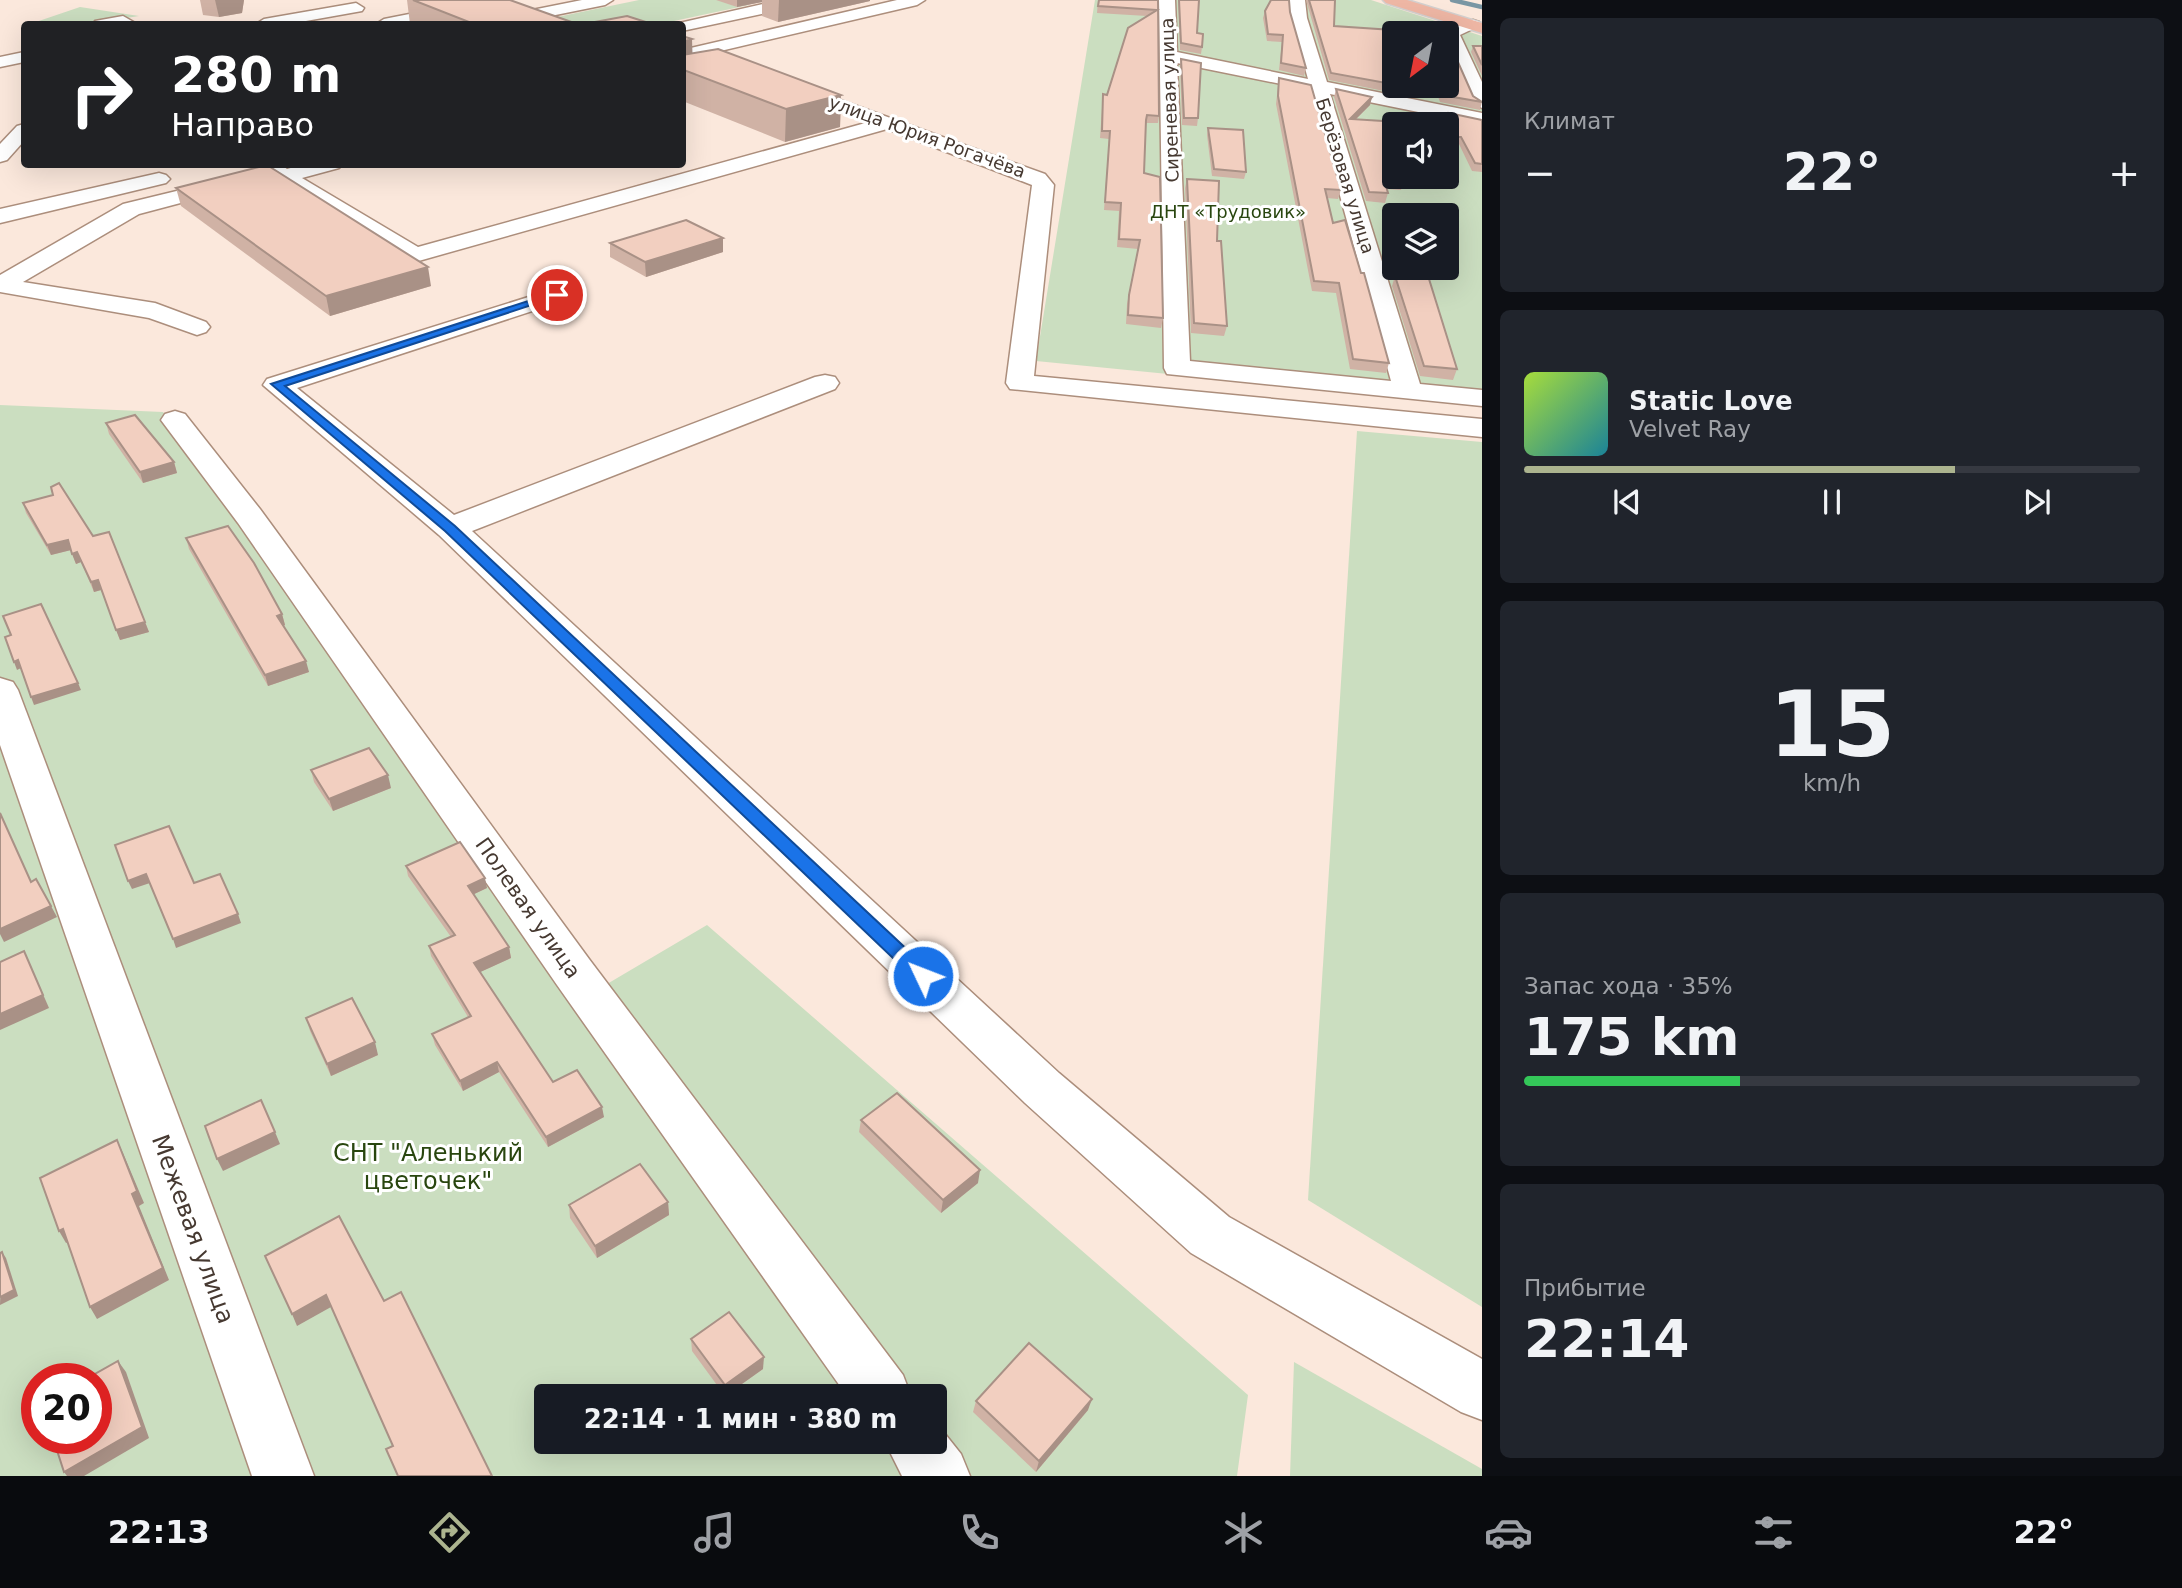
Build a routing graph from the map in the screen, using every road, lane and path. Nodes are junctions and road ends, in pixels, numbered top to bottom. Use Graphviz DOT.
graph roads {
  1 [pos="505,0"];
  2 [pos="605,0"];
  3 [pos="758,0"];
  4 [pos="802,0"];
  5 [pos="917,0"];
  6 [pos="1167,0"];
  7 [pos="1297,0"];
  8 [pos="1391,0"];
  9 [pos="363,4"];
  10 [pos="475,6"];
  11 [pos="777,6"];
  12 [pos="852,16"];
  13 [pos="279,21"];
  14 [pos="382,21"];
  15 [pos="400,21"];
  16 [pos="515,21"];
  17 [pos="522,21"];
  18 [pos="686,25"];
  19 [pos="1477,27"];
  20 [pos="686,54"];
  21 [pos="1169,56"];
  22 [pos="21,58"];
  23 [pos="0,62"];
  24 [pos="775,81"];
  25 [pos="1318,85"];
  26 [pos="1482,102"];
  27 [pos="1482,119"];
  28 [pos="887,122"];
  29 [pos="21,133"];
  30 [pos="0,156"];
  31 [pos="300,168"];
  32 [pos="169,171"];
  33 [pos="276,171"];
  34 [pos="0,216"];
  35 [pos="557,295"];
  36 [pos="197,327"];
  37 [pos="825,383"];
  38 [pos="1408,391"];
  39 [pos="1482,398"];
  40 [pos="175,420"];
  41 [pos="1482,428"];
  42 [pos="450,528"];
  43 [pos="0,690"];
  44 [pos="872,1384"];
  45 [pos="1482,1391"];
  46 [pos="923,1454"];
  47 [pos="283,1476"];
  48 [pos="939,1476"];
  1 -- 10 [label="street"];
  2 -- 17 [label="street"];
  3 -- 11 [label="street"];
  4 -- 11 [label="street"];
  4 -- 12 [label="street"];
  5 -- 12 [label="street"];
  6 -- 21 [label="street, Сиреневая улица"];
  7 -- 25 [label="street, Берёзовая улица"];
  8 -- 19 [label="main road"];
  9 -- 13 [label="street"];
  9 -- 14 [label="street"];
  10 -- 15 [label="street"];
  10 -- 16 [label="street"];
  11 -- 18 [label="street"];
  12 -- 20 [label="street"];
  19 -- 26 [label="street"];
  21 -- 25 [label="street"];
  21 -- 38 [label="street, Сиреневая улица"];
  22 -- 23 [label="street"];
  24 -- 28 [label="street, улица Юрия Рогачёва"];
  25 -- 27 [label="street"];
  25 -- 38 [label="street, Берёзовая улица"];
  28 -- 33 [label="street"];
  28 -- 41 [label="street, улица Юрия Рогачёва"];
  29 -- 30 [label="street"];
  31 -- 33 [label="street"];
  32 -- 34 [label="street"];
  33 -- 36 [label="street"];
  35 -- 42 [label="street"];
  37 -- 42 [label="street"];
  38 -- 39 [label="street"];
  40 -- 44 [label="street, Полевая улица"];
  42 -- 45 [label="street"];
  43 -- 47 [label="street, Межевая улица"];
  46 -- 48 [label="street"];
}
